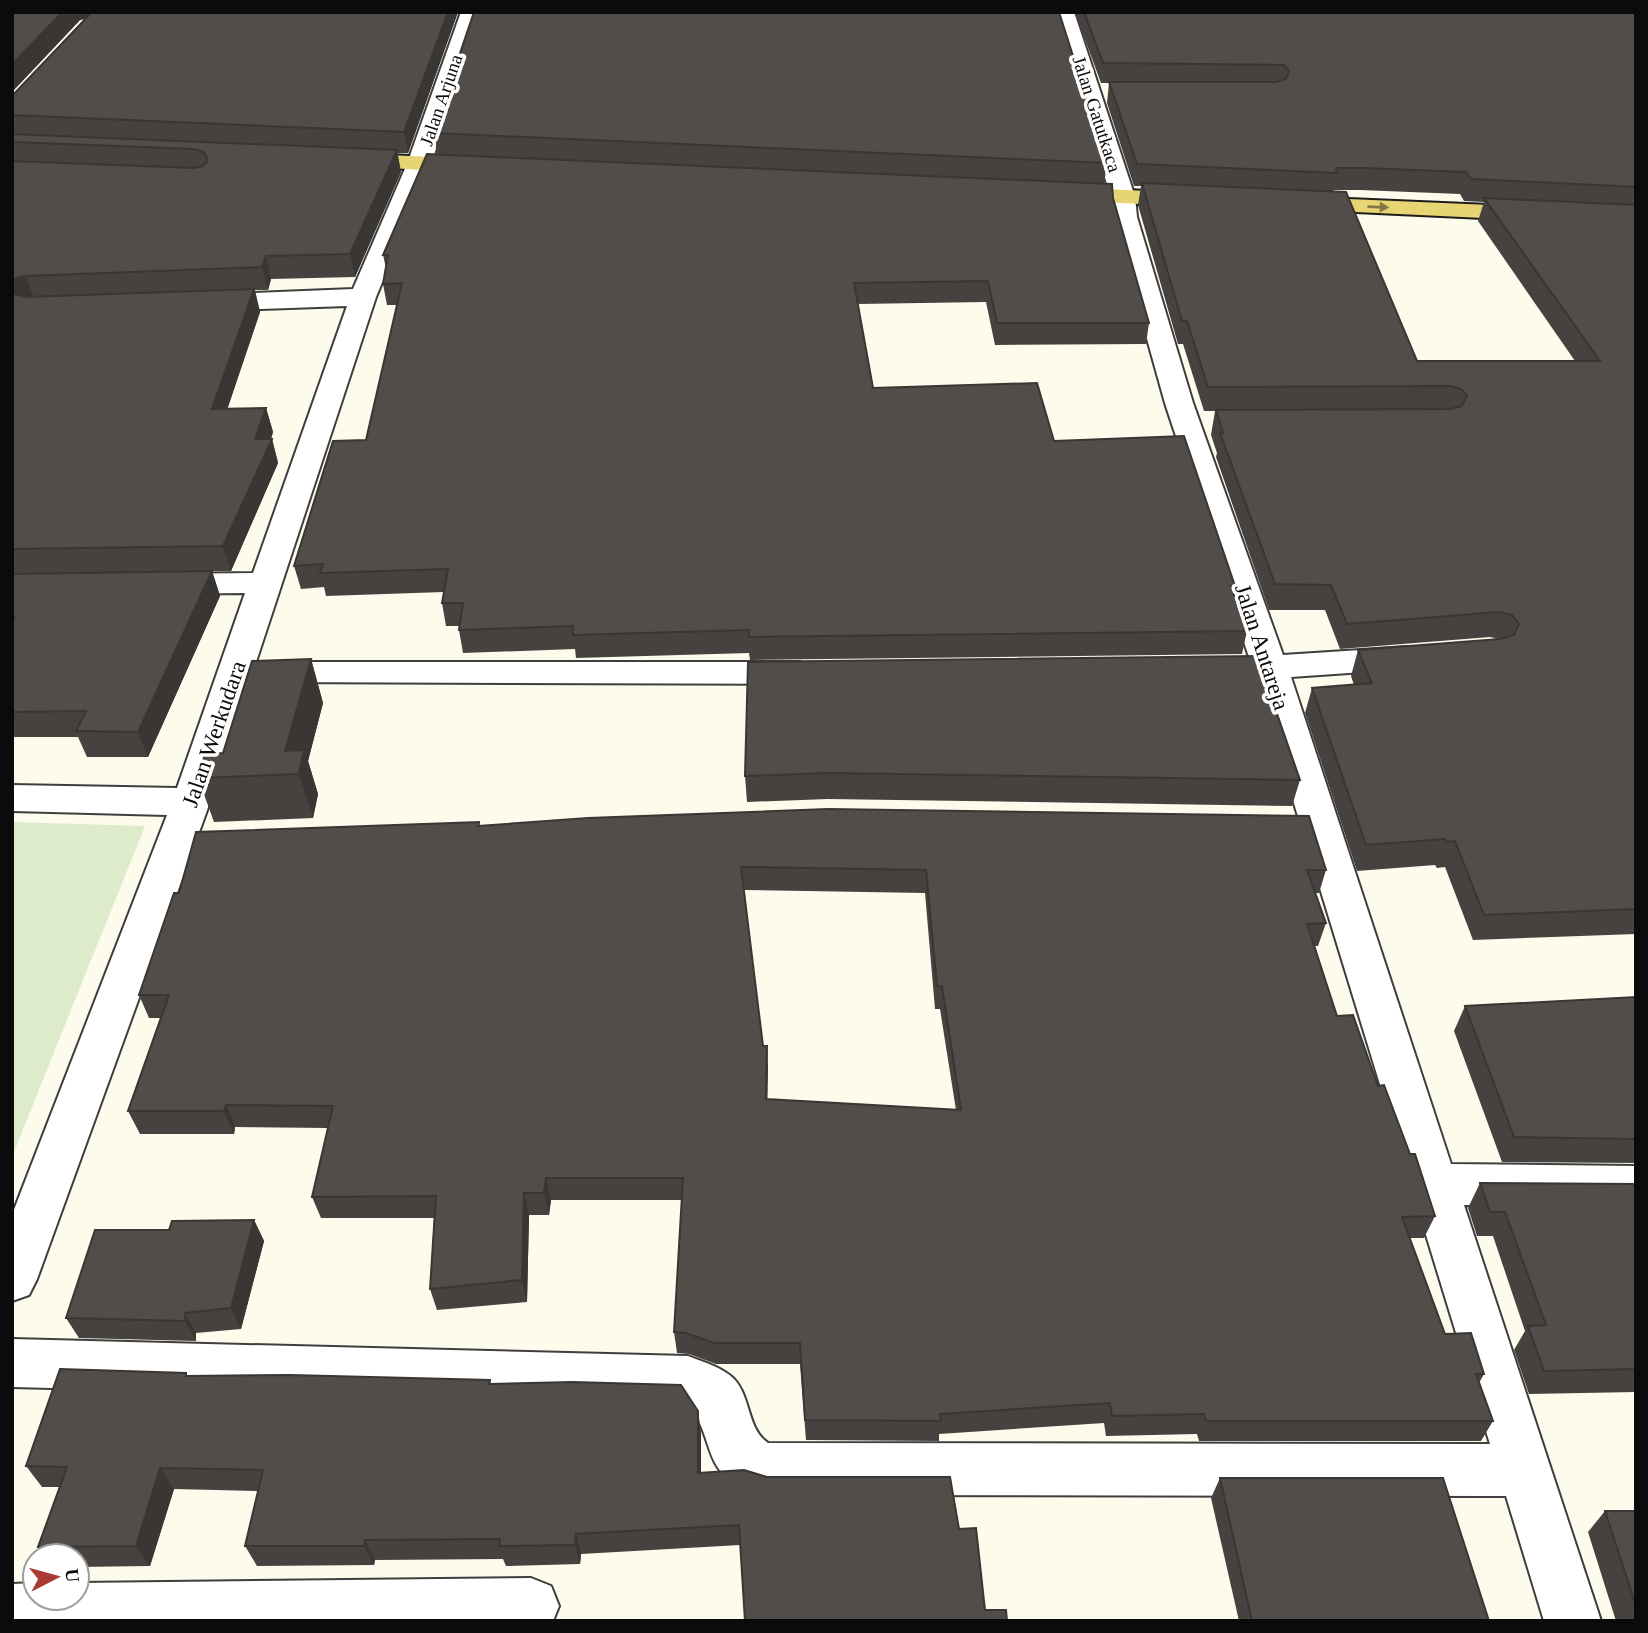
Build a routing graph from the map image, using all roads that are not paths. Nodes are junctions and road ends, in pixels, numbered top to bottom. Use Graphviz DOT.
graph roads {
  1 [pos="471,12"];
  2 [pos="1064,12"];
  3 [pos="1090,93"];
  4 [pos="1118,93"];
  5 [pos="324,159"];
  6 [pos="502,167"];
  7 [pos="412,182"];
  8 [pos="1041,203"];
  9 [pos="1276,203"];
  10 [pos="1124,207"];
  11 [pos="1214,211"];
  12 [pos="1636,218"];
  13 [pos="1290,225"];
  14 [pos="1636,241"];
  15 [pos="363,297"];
  16 [pos="184,304"];
  17 [pos="265,583"];
  18 [pos="132,585"];
  19 [pos="1435,656"];
  20 [pos="1270,668"];
  21 [pos="1214,669"];
  22 [pos="235,671"];
  23 [pos="829,673"];
  24 [pos="12,798"];
  25 [pos="191,802"];
  26 [pos="1278,822"];
  27 [pos="1318,822"];
  28 [pos="219,839"];
  29 [pos="177,841"];
  30 [pos="1434,1184"];
  31 [pos="1636,1186"];
  32 [pos="12,1279"];
  33 [pos="12,1363"];
  34 [pos="1523,1470"];
  35 [pos="531,1606"];
  36 [pos="12,1612"];
  37 [pos="1573,1621"];
  1 -- 7 [label="street, Jalan Arjuna"];
  2 -- 3 [label="street, Jalan Gatutkaca"];
  3 -- 4 [label="street"];
  3 -- 10 [label="street, Jalan Gatutkaca"];
  5 -- 7 [label="main road"];
  6 -- 7 [label="main road"];
  7 -- 15 [label="street, Jalan Werkudara"];
  8 -- 10 [label="main road"];
  9 -- 12 [label="main road, one-way"];
  10 -- 11 [label="main road"];
  10 -- 20 [label="street, Jalan Antareja"];
  13 -- 14 [label="main road"];
  15 -- 16 [label="street"];
  15 -- 17 [label="street, Jalan Werkudara"];
  17 -- 18 [label="street"];
  17 -- 22 [label="street, Jalan Werkudara"];
  19 -- 20 [label="street"];
  20 -- 21 [label="street"];
  20 -- 27 [label="street, Jalan Antareja"];
  22 -- 23 [label="street"];
  22 -- 25 [label="street, Jalan Werkudara"];
  24 -- 25 [label="street"];
  25 -- 29 [label="street, Jalan Werkudara"];
  26 -- 27 [label="street"];
  27 -- 30 [label="street, Jalan Antareja"];
  28 -- 29 [label="street"];
  29 -- 32 [label="street, Jalan Werkudara"];
  30 -- 31 [label="street"];
  30 -- 34 [label="street, Jalan Antareja"];
  33 -- 34 [label="street"];
  34 -- 37 [label="street, Jalan Antareja"];
  35 -- 36 [label="street"];
}
